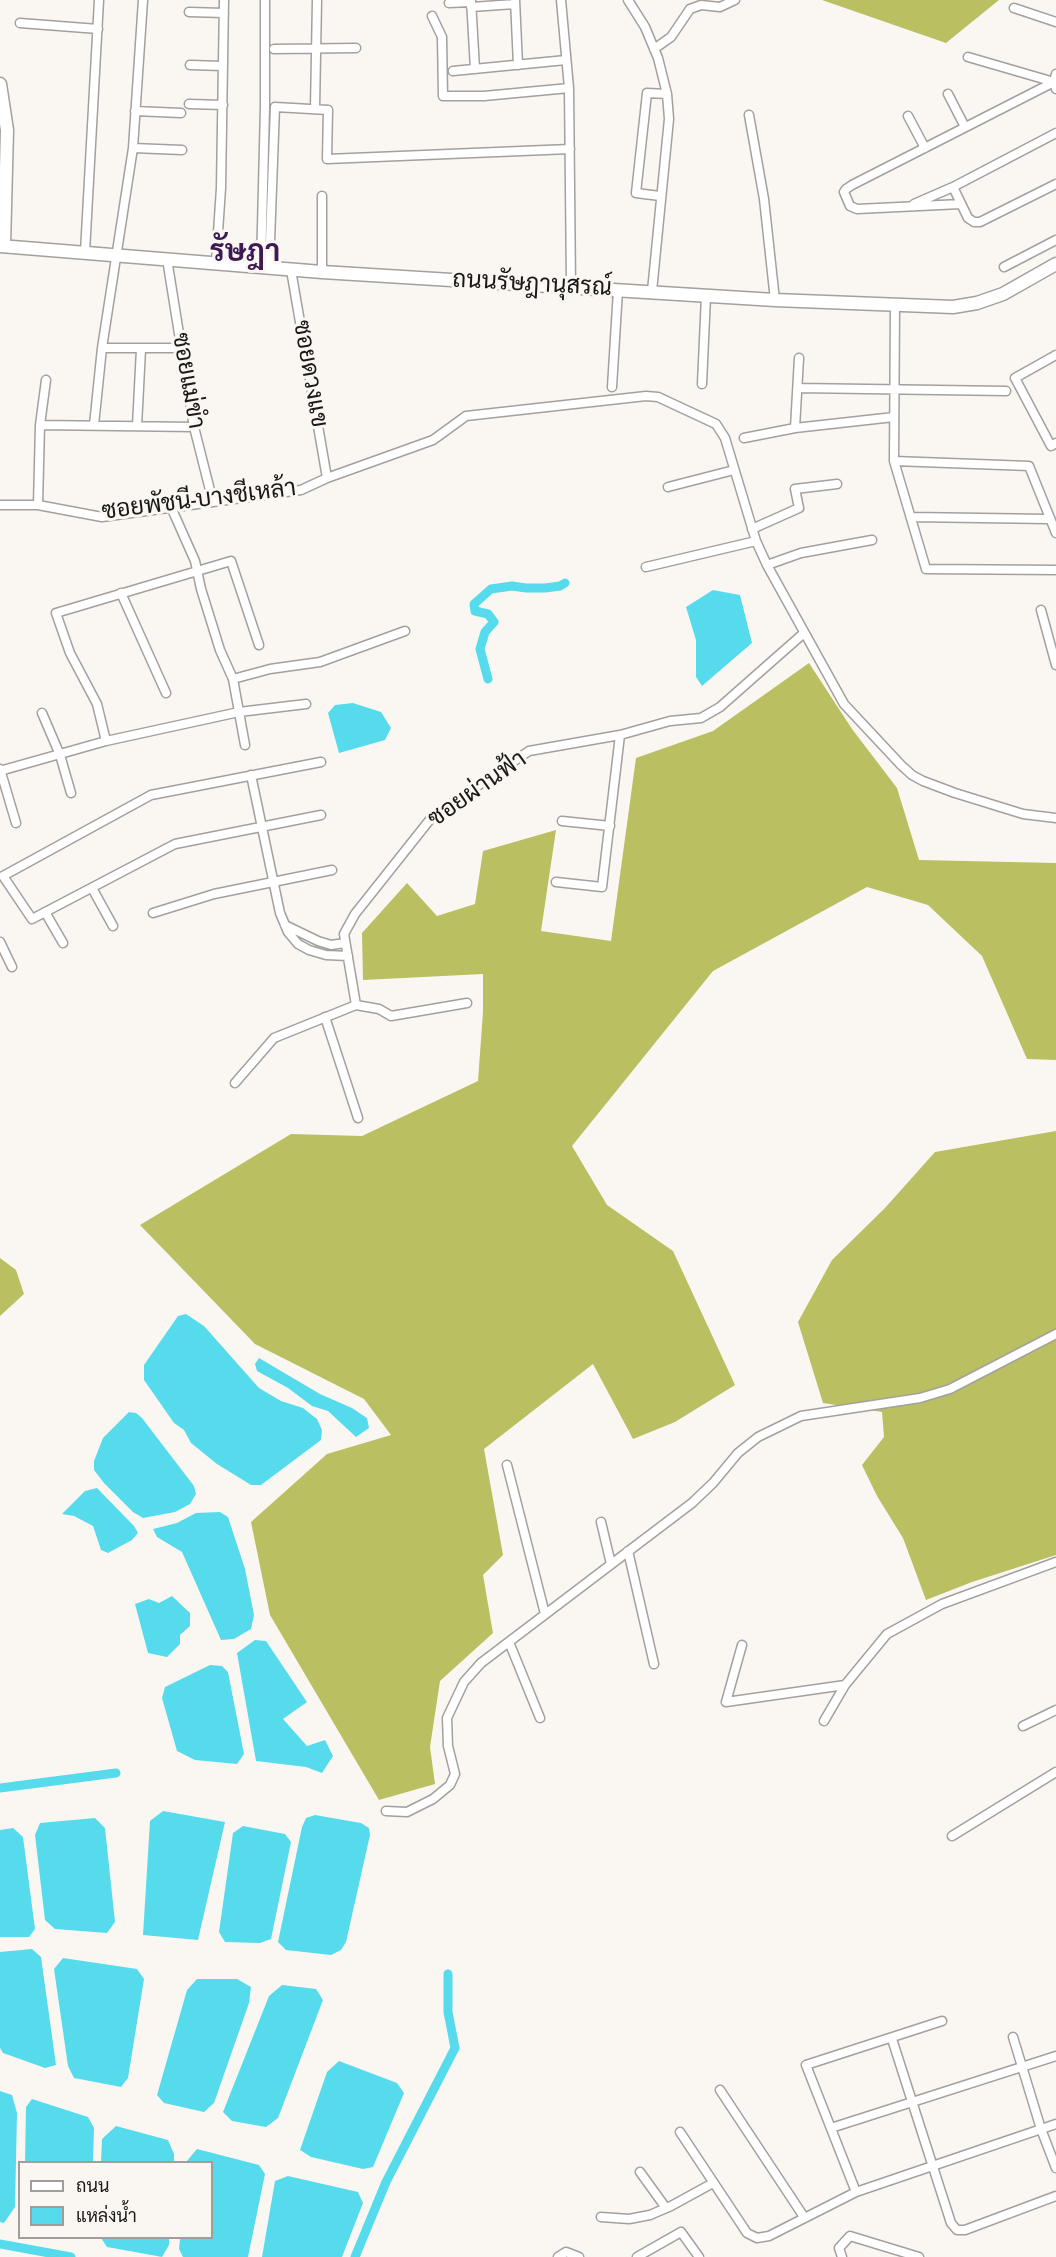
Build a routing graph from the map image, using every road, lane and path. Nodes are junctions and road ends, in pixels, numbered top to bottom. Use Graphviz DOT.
graph roads {
  1 [pos="99,0"];
  2 [pos="143,0"];
  3 [pos="224,0"];
  4 [pos="265,0"];
  5 [pos="317,0"];
  6 [pos="525,0"];
  7 [pos="561,0"];
  8 [pos="628,0"];
  9 [pos="735,0"];
  10 [pos="515,2"];
  11 [pos="449,3"];
  12 [pos="471,3"];
  13 [pos="1014,9"];
  14 [pos="189,12"];
  15 [pos="224,13"];
  16 [pos="432,16"];
  17 [pos="1056,22"];
  18 [pos="20,23"];
  19 [pos="98,29"];
  20 [pos="356,48"];
  21 [pos="654,49"];
  22 [pos="274,50"];
  23 [pos="316,50"];
  24 [pos="968,57"];
  25 [pos="566,60"];
  26 [pos="190,65"];
  27 [pos="518,65"];
  28 [pos="223,66"];
  29 [pos="475,69"];
  30 [pos="453,71"];
  31 [pos="1055,82"];
  32 [pos="0,84"];
  33 [pos="569,88"];
  34 [pos="948,93"];
  35 [pos="668,94"];
  36 [pos="189,104"];
  37 [pos="223,105"];
  38 [pos="315,110"];
  39 [pos="135,111"];
  40 [pos="181,113"];
  41 [pos="749,115"];
  42 [pos="908,116"];
  43 [pos="965,127"];
  44 [pos="1056,133"];
  45 [pos="133,148"];
  46 [pos="925,148"];
  47 [pos="570,149"];
  48 [pos="182,150"];
  49 [pos="1056,184"];
  50 [pos="953,187"];
  51 [pos="322,196"];
  52 [pos="660,196"];
  53 [pos="961,204"];
  54 [pos="911,206"];
  55 [pos="1056,240"];
  56 [pos="2,246"];
  57 [pos="85,252"];
  58 [pos="117,255"];
  59 [pos="167,259"];
  60 [pos="216,262"];
  61 [pos="1056,264"];
  62 [pos="265,267"];
  63 [pos="1004,267"];
  64 [pos="291,270"];
  65 [pos="322,272"];
  66 [pos="571,286"];
  67 [pos="618,290"];
  68 [pos="652,291"];
  69 [pos="706,296"];
  70 [pos="775,300"];
  71 [pos="895,305"];
  72 [pos="102,348"];
  73 [pos="181,348"];
  74 [pos="141,349"];
  75 [pos="1056,355"];
  76 [pos="799,358"];
  77 [pos="46,380"];
  78 [pos="702,384"];
  79 [pos="612,387"];
  80 [pos="798,388"];
  81 [pos="893,390"];
  82 [pos="1006,391"];
  83 [pos="894,417"];
  84 [pos="40,425"];
  85 [pos="94,425"];
  86 [pos="137,426"];
  87 [pos="194,427"];
  88 [pos="795,428"];
  89 [pos="744,438"];
  90 [pos="1056,443"];
  91 [pos="894,461"];
  92 [pos="734,470"];
  93 [pos="327,478"];
  94 [pos="837,484"];
  95 [pos="668,486"];
  96 [pos="213,502"];
  97 [pos="0,505"];
  98 [pos="38,505"];
  99 [pos="171,507"];
  100 [pos="911,517"];
  101 [pos="1049,519"];
  102 [pos="752,529"];
  103 [pos="1056,533"];
  104 [pos="872,540"];
  105 [pos="756,541"];
  106 [pos="766,565"];
  107 [pos="646,567"];
  108 [pos="1056,570"];
  109 [pos="197,572"];
  110 [pos="121,593"];
  111 [pos="1041,610"];
  112 [pos="405,631"];
  113 [pos="804,633"];
  114 [pos="259,645"];
  115 [pos="1056,665"];
  116 [pos="233,679"];
  117 [pos="166,693"];
  118 [pos="306,705"];
  119 [pos="239,712"];
  120 [pos="42,713"];
  121 [pos="620,735"];
  122 [pos="106,741"];
  123 [pos="245,745"];
  124 [pos="60,755"];
  125 [pos="321,762"];
  126 [pos="0,770"];
  127 [pos="251,775"];
  128 [pos="71,794"];
  129 [pos="321,815"];
  130 [pos="1056,818"];
  131 [pos="562,820"];
  132 [pos="16,823"];
  133 [pos="610,826"];
  134 [pos="262,827"];
  135 [pos="332,870"];
  136 [pos="274,882"];
  137 [pos="556,882"];
  138 [pos="92,888"];
  139 [pos="45,912"];
  140 [pos="153,913"];
  141 [pos="285,925"];
  142 [pos="113,926"];
  143 [pos="0,942"];
  144 [pos="63,943"];
  145 [pos="345,943"];
  146 [pos="348,956"];
  147 [pos="12,967"];
  148 [pos="467,1003"];
  149 [pos="356,1005"];
  150 [pos="325,1017"];
  151 [pos="235,1083"];
  152 [pos="358,1118"];
  153 [pos="1056,1334"];
  154 [pos="507,1465"];
  155 [pos="602,1522"];
  156 [pos="628,1551"];
  157 [pos="1056,1562"];
  158 [pos="611,1564"];
  159 [pos="545,1614"];
  160 [pos="509,1642"];
  161 [pos="742,1645"];
  162 [pos="654,1665"];
  163 [pos="845,1685"];
  164 [pos="1056,1710"];
  165 [pos="540,1718"];
  166 [pos="824,1721"];
  167 [pos="1023,1726"];
  168 [pos="1056,1772"];
  169 [pos="386,1811"];
  170 [pos="952,1836"];
  171 [pos="942,2021"];
  172 [pos="1013,2037"];
  173 [pos="892,2039"];
  174 [pos="1056,2056"];
  175 [pos="1022,2067"];
  176 [pos="720,2090"];
  177 [pos="913,2101"];
  178 [pos="1056,2124"];
  179 [pos="831,2128"];
  180 [pos="1041,2129"];
  181 [pos="680,2132"];
  182 [pos="934,2165"];
  183 [pos="1056,2168"];
  184 [pos="640,2172"];
  185 [pos="714,2183"];
  186 [pos="856,2192"];
  187 [pos="1056,2196"];
  188 [pos="666,2208"];
  189 [pos="601,2217"];
  190 [pos="804,2217"];
  191 [pos="558,2257"];
  192 [pos="579,2257"];
  193 [pos="637,2257"];
  194 [pos="699,2257"];
  195 [pos="842,2257"];
  196 [pos="919,2257"];
  1 -- 19 [label="street"];
  2 -- 39 [label="street"];
  3 -- 15 [label="street"];
  4 -- 62 [label="street"];
  5 -- 23 [label="street"];
  6 -- 10 [label="street"];
  7 -- 25 [label="street"];
  8 -- 21 [label="street"];
  9 -- 21 [label="street"];
  10 -- 12 [label="street"];
  10 -- 27 [label="street"];
  11 -- 12 [label="street"];
  12 -- 29 [label="street"];
  13 -- 17 [label="street"];
  14 -- 15 [label="street"];
  15 -- 28 [label="street"];
  16 -- 33 [label="street"];
  18 -- 19 [label="street"];
  19 -- 57 [label="street"];
  20 -- 23 [label="street"];
  21 -- 35 [label="street"];
  22 -- 23 [label="street"];
  23 -- 38 [label="street"];
  24 -- 31 [label="street"];
  25 -- 27 [label="street"];
  25 -- 33 [label="street"];
  26 -- 28 [label="street"];
  27 -- 29 [label="street"];
  28 -- 37 [label="street"];
  29 -- 30 [label="street"];
  31 -- 43 [label="street"];
  32 -- 56 [label="street"];
  33 -- 47 [label="street"];
  34 -- 43 [label="street"];
  35 -- 52 [label="street"];
  35 -- 52 [label="street"];
  36 -- 37 [label="street"];
  37 -- 60 [label="street"];
  38 -- 47 [label="street"];
  38 -- 62 [label="street"];
  39 -- 40 [label="street"];
  39 -- 45 [label="street"];
  41 -- 70 [label="street"];
  42 -- 46 [label="street"];
  43 -- 46 [label="street"];
  44 -- 50 [label="street"];
  45 -- 48 [label="street"];
  45 -- 58 [label="street"];
  46 -- 54 [label="street"];
  47 -- 66 [label="street"];
  49 -- 53 [label="street"];
  50 -- 53 [label="street"];
  50 -- 54 [label="street"];
  51 -- 65 [label="street"];
  52 -- 68 [label="street"];
  53 -- 54 [label="street"];
  55 -- 63 [label="street"];
  56 -- 57 [label="street, ถนนรัษฎานุสรณ์"];
  57 -- 58 [label="street, ถนนรัษฎานุสรณ์"];
  58 -- 59 [label="street, ถนนรัษฎานุสรณ์"];
  58 -- 72 [label="street"];
  59 -- 60 [label="street, ถนนรัษฎานุสรณ์"];
  59 -- 73 [label="street, ซอยแม่ขำ"];
  60 -- 62 [label="street, ถนนรัษฎานุสรณ์"];
  61 -- 71 [label="street, ถนนรัษฎานุสรณ์"];
  62 -- 64 [label="street, ถนนรัษฎานุสรณ์"];
  64 -- 65 [label="street, ถนนรัษฎานุสรณ์"];
  64 -- 93 [label="street, ซอยดวงแข"];
  65 -- 66 [label="street, ถนนรัษฎานุสรณ์"];
  66 -- 67 [label="street, ถนนรัษฎานุสรณ์"];
  67 -- 68 [label="street, ถนนรัษฎานุสรณ์"];
  67 -- 79 [label="street"];
  68 -- 69 [label="street, ถนนรัษฎานุสรณ์"];
  69 -- 70 [label="street, ถนนรัษฎานุสรณ์"];
  69 -- 78 [label="street"];
  70 -- 71 [label="street, ถนนรัษฎานุสรณ์"];
  71 -- 81 [label="street"];
  72 -- 74 [label="street"];
  72 -- 85 [label="street"];
  73 -- 74 [label="street"];
  73 -- 87 [label="street, ซอยแม่ขำ"];
  74 -- 86 [label="street"];
  75 -- 90 [label="street"];
  76 -- 80 [label="street"];
  77 -- 84 [label="street"];
  80 -- 81 [label="street"];
  80 -- 88 [label="street"];
  81 -- 82 [label="street"];
  81 -- 83 [label="street"];
  83 -- 88 [label="street"];
  83 -- 91 [label="street"];
  84 -- 85 [label="street"];
  84 -- 98 [label="street"];
  85 -- 86 [label="street"];
  86 -- 87 [label="street"];
  87 -- 96 [label="street, ซอยแม่ขำ"];
  88 -- 89 [label="street"];
  91 -- 100 [label="street"];
  91 -- 101 [label="street"];
  92 -- 93 [label="street, ซอยพัชนี-บางชีเหล้า"];
  92 -- 95 [label="street"];
  92 -- 102 [label="street, ซอยพัชนี-บางชีเหล้า"];
  93 -- 96 [label="street, ซอยพัชนี-บางชีเหล้า"];
  94 -- 102 [label="street"];
  96 -- 99 [label="street, ซอยพัชนี-บางชีเหล้า"];
  97 -- 98 [label="street, ซอยพัชนี-บางชีเหล้า"];
  98 -- 99 [label="street, ซอยพัชนี-บางชีเหล้า"];
  99 -- 109 [label="street"];
  100 -- 101 [label="street"];
  100 -- 108 [label="street"];
  101 -- 103 [label="street"];
  102 -- 105 [label="street, ซอยพัชนี-บางชีเหล้า"];
  104 -- 106 [label="street"];
  105 -- 106 [label="street, ซอยพัชนี-บางชีเหล้า"];
  105 -- 107 [label="street"];
  106 -- 113 [label="street, ซอยพัชนี-บางชีเหล้า"];
  109 -- 110 [label="street"];
  109 -- 114 [label="street"];
  109 -- 116 [label="street"];
  110 -- 117 [label="street"];
  110 -- 122 [label="street"];
  111 -- 115 [label="street"];
  112 -- 116 [label="street"];
  113 -- 121 [label="street, ซอยผ่านฟ้า"];
  113 -- 130 [label="street, ซอยพัชนี-บางชีเหล้า"];
  116 -- 119 [label="street"];
  118 -- 119 [label="street"];
  119 -- 122 [label="street"];
  119 -- 123 [label="street"];
  120 -- 124 [label="street"];
  121 -- 133 [label="street"];
  121 -- 145 [label="street, ซอยผ่านฟ้า"];
  122 -- 124 [label="street"];
  124 -- 126 [label="street"];
  124 -- 128 [label="street"];
  125 -- 127 [label="street"];
  126 -- 132 [label="street"];
  127 -- 134 [label="street"];
  127 -- 139 [label="street"];
  129 -- 134 [label="street"];
  131 -- 133 [label="street"];
  133 -- 137 [label="street"];
  134 -- 136 [label="street"];
  134 -- 138 [label="street"];
  135 -- 136 [label="street"];
  136 -- 140 [label="street"];
  136 -- 141 [label="street"];
  138 -- 139 [label="street"];
  138 -- 142 [label="street"];
  139 -- 144 [label="street"];
  141 -- 145 [label="street"];
  141 -- 146 [label="street"];
  143 -- 147 [label="street"];
  145 -- 146 [label="street"];
  146 -- 149 [label="street"];
  148 -- 149 [label="street"];
  149 -- 150 [label="street"];
  150 -- 151 [label="street"];
  150 -- 152 [label="street"];
  153 -- 156 [label="street"];
  154 -- 159 [label="street"];
  155 -- 158 [label="street"];
  156 -- 158 [label="street"];
  156 -- 162 [label="street"];
  157 -- 163 [label="street"];
  158 -- 159 [label="street"];
  159 -- 160 [label="street"];
  160 -- 165 [label="street"];
  160 -- 169 [label="street"];
  161 -- 163 [label="street"];
  163 -- 166 [label="street"];
  164 -- 167 [label="street"];
  168 -- 170 [label="street"];
  171 -- 173 [label="street"];
  172 -- 175 [label="street"];
  173 -- 177 [label="street"];
  173 -- 179 [label="street"];
  174 -- 175 [label="street"];
  175 -- 177 [label="street"];
  175 -- 180 [label="street"];
  176 -- 190 [label="street"];
  177 -- 179 [label="street"];
  177 -- 182 [label="street"];
  178 -- 180 [label="street"];
  179 -- 186 [label="street"];
  180 -- 182 [label="street"];
  180 -- 183 [label="street"];
  181 -- 185 [label="street"];
  182 -- 186 [label="street"];
  182 -- 187 [label="street"];
  184 -- 188 [label="street"];
  185 -- 188 [label="street"];
  185 -- 190 [label="street"];
  186 -- 190 [label="street"];
  188 -- 189 [label="street"];
  191 -- 192 [label="street"];
  193 -- 194 [label="street"];
  195 -- 196 [label="street"];
}
